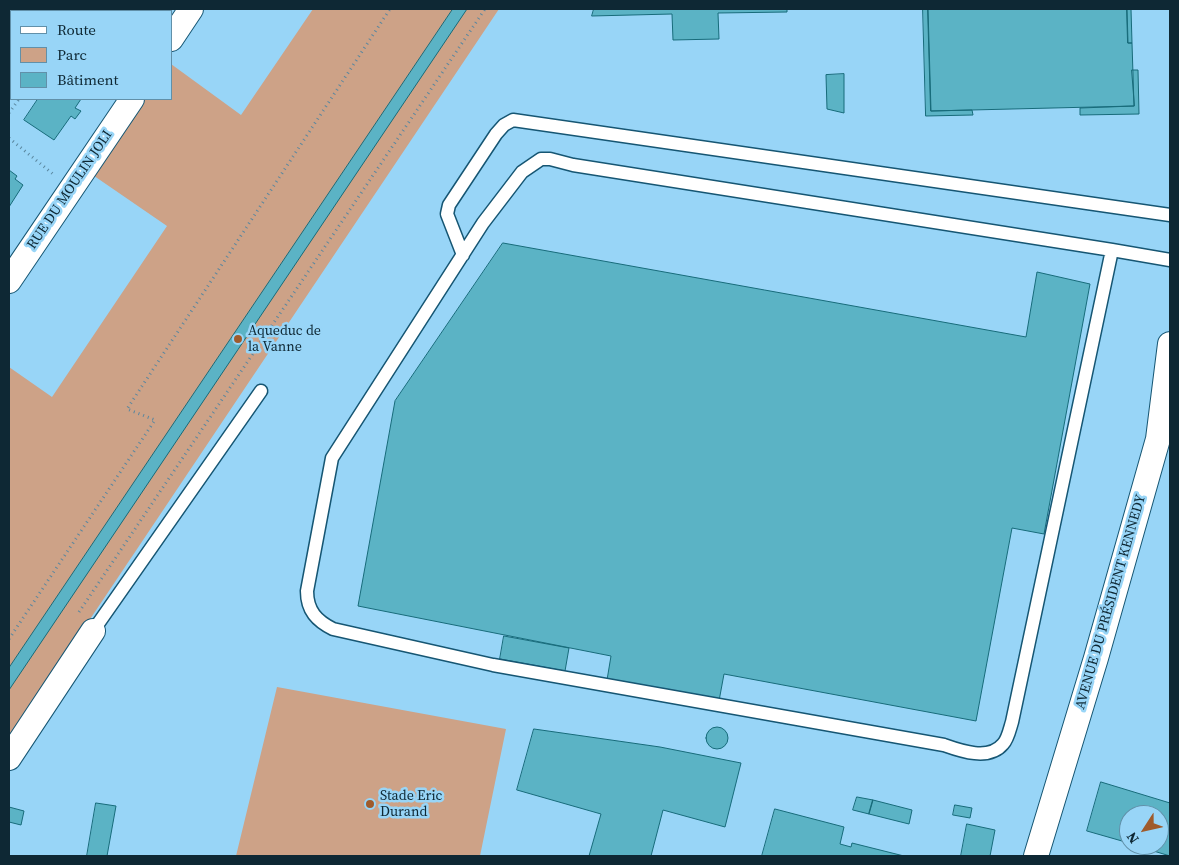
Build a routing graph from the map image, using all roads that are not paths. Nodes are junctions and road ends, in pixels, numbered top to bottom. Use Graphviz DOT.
graph roads {
  1 [pos="191,9"];
  2 [pos="172,38"];
  3 [pos="131,100"];
  4 [pos="1170,215"];
  5 [pos="1112,250"];
  6 [pos="463,255"];
  7 [pos="1170,260"];
  8 [pos="9,281"];
  9 [pos="1170,344"];
  10 [pos="261,391"];
  11 [pos="84,624"];
  12 [pos="9,758"];
  13 [pos="1036,856"];
  1 -- 2 [label="street"];
  3 -- 8 [label="street, RUE DU MOULIN JOLI"];
  4 -- 6 [label="lane"];
  5 -- 6 [label="lane"];
  5 -- 6 [label="lane"];
  5 -- 7 [label="lane"];
  9 -- 13 [label="street, AVENUE DU PRÉSIDENT KENNEDY"];
  10 -- 11 [label="lane"];
  11 -- 12 [label="street"];
}
